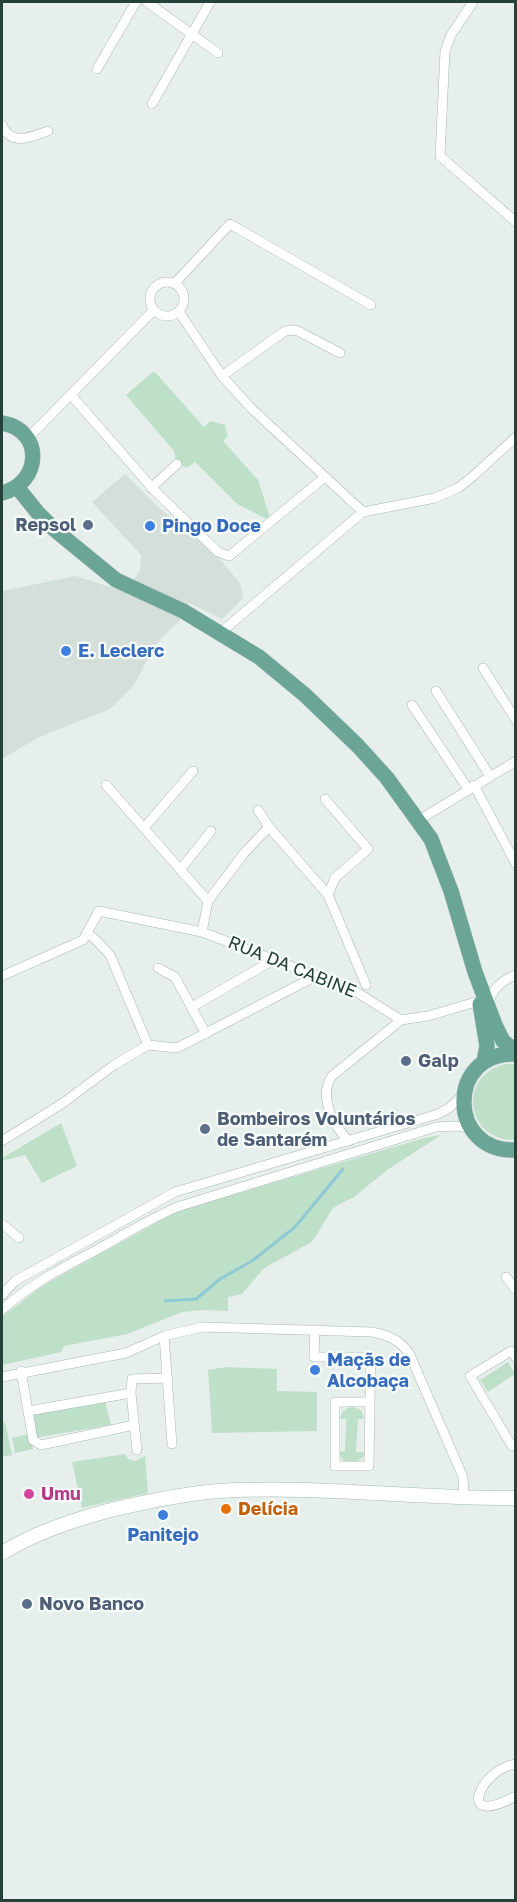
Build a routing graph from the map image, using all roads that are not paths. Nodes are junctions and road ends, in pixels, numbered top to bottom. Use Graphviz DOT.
graph roads {
  1 [pos="136,2"];
  2 [pos="147,2"];
  3 [pos="210,2"];
  4 [pos="473,2"];
  5 [pos="192,33"];
  6 [pos="218,53"];
  7 [pos="97,69"];
  8 [pos="152,104"];
  9 [pos="2,126"];
  10 [pos="48,131"];
  11 [pos="516,222"];
  12 [pos="176,284"];
  13 [pos="371,305"];
  14 [pos="154,310"];
  15 [pos="179,312"];
  16 [pos="340,353"];
  17 [pos="222,376"];
  18 [pos="70,395"];
  19 [pos="2,423"];
  20 [pos="516,437"];
  21 [pos="27,439"];
  22 [pos="177,464"];
  23 [pos="325,477"];
  24 [pos="17,487"];
  25 [pos="151,488"];
  26 [pos="2,493"];
  27 [pos="363,512"];
  28 [pos="220,633"];
  29 [pos="483,668"];
  30 [pos="436,691"];
  31 [pos="412,705"];
  32 [pos="516,720"];
  33 [pos="516,761"];
  34 [pos="193,771"];
  35 [pos="490,776"];
  36 [pos="106,785"];
  37 [pos="471,787"];
  38 [pos="325,799"];
  39 [pos="258,810"];
  40 [pos="419,820"];
  41 [pos="269,827"];
  42 [pos="144,828"];
  43 [pos="211,831"];
  44 [pos="516,864"];
  45 [pos="180,870"];
  46 [pos="328,895"];
  47 [pos="208,901"];
  48 [pos="202,932"];
  49 [pos="87,933"];
  50 [pos="275,959"];
  51 [pos="158,968"];
  52 [pos="318,975"];
  53 [pos="516,975"];
  54 [pos="2,976"];
  55 [pos="366,985"];
  56 [pos="484,1003"];
  57 [pos="192,1007"];
  58 [pos="401,1020"];
  59 [pos="206,1034"];
  60 [pos="148,1045"];
  61 [pos="516,1053"];
  62 [pos="484,1062"];
  63 [pos="463,1095"];
  64 [pos="333,1120"];
  65 [pos="471,1128"];
  66 [pos="2,1141"];
  67 [pos="349,1141"];
  68 [pos="331,1147"];
  69 [pos="512,1152"];
  70 [pos="2,1224"];
  71 [pos="18,1238"];
  72 [pos="506,1277"];
  73 [pos="516,1290"];
  74 [pos="2,1295"];
  75 [pos="2,1310"];
  76 [pos="315,1330"];
  77 [pos="164,1336"];
  78 [pos="516,1358"];
  79 [pos="21,1371"];
  80 [pos="2,1377"];
  81 [pos="168,1378"];
  82 [pos="131,1393"];
  83 [pos="370,1402"];
  84 [pos="28,1411"];
  85 [pos="134,1425"];
  86 [pos="172,1444"];
  87 [pos="516,1444"];
  88 [pos="137,1450"];
  89 [pos="464,1498"];
  90 [pos="516,1498"];
  91 [pos="2,1553"];
  92 [pos="516,1764"];
  93 [pos="516,1796"];
  1 -- 7 [label="street"];
  2 -- 5 [label="street"];
  3 -- 5 [label="street"];
  4 -- 11 [label="street"];
  5 -- 6 [label="street"];
  5 -- 8 [label="street"];
  9 -- 10 [label="street"];
  12 -- 13 [label="street"];
  12 -- 14 [label="street"];
  12 -- 15 [label="street"];
  14 -- 15 [label="street"];
  14 -- 18 [label="street"];
  15 -- 17 [label="street"];
  16 -- 17 [label="street"];
  17 -- 23 [label="street"];
  18 -- 21 [label="street"];
  18 -- 25 [label="street"];
  19 -- 21 [label="main road"];
  20 -- 27 [label="street"];
  21 -- 24 [label="main road"];
  22 -- 25 [label="street"];
  23 -- 25 [label="street"];
  23 -- 27 [label="street"];
  24 -- 26 [label="main road"];
  24 -- 28 [label="main road"];
  27 -- 28 [label="street"];
  28 -- 40 [label="main road"];
  29 -- 32 [label="street"];
  30 -- 35 [label="street"];
  31 -- 37 [label="street"];
  33 -- 35 [label="street"];
  34 -- 42 [label="street"];
  35 -- 37 [label="street"];
  36 -- 42 [label="street"];
  37 -- 40 [label="street"];
  37 -- 44 [label="street"];
  38 -- 46 [label="street"];
  39 -- 41 [label="street"];
  40 -- 56 [label="main road"];
  41 -- 46 [label="street"];
  41 -- 47 [label="street"];
  42 -- 45 [label="street"];
  43 -- 45 [label="street"];
  45 -- 47 [label="street"];
  46 -- 55 [label="street"];
  47 -- 48 [label="street"];
  48 -- 49 [label="street, RUA DA CABINE"];
  48 -- 50 [label="street, RUA DA CABINE"];
  49 -- 54 [label="street"];
  49 -- 60 [label="street"];
  50 -- 52 [label="street, RUA DA CABINE"];
  50 -- 57 [label="street"];
  51 -- 57 [label="street"];
  52 -- 58 [label="street, RUA DA CABINE"];
  52 -- 59 [label="street"];
  53 -- 56 [label="street"];
  56 -- 58 [label="street"];
  56 -- 61 [label="main road"];
  56 -- 62 [label="main road"];
  57 -- 59 [label="street"];
  58 -- 64 [label="street"];
  59 -- 60 [label="street"];
  60 -- 66 [label="street"];
  61 -- 62 [label="main road"];
  62 -- 63 [label="main road"];
  63 -- 65 [label="main road"];
  63 -- 67 [label="street"];
  64 -- 67 [label="street"];
  64 -- 68 [label="street"];
  65 -- 69 [label="main road"];
  65 -- 75 [label="street"];
  67 -- 68 [label="street"];
  68 -- 74 [label="street"];
  70 -- 71 [label="street"];
  72 -- 73 [label="street"];
  76 -- 77 [label="street"];
  76 -- 83 [label="street"];
  76 -- 89 [label="street"];
  77 -- 79 [label="street"];
  77 -- 81 [label="street"];
  78 -- 87 [label="street"];
  79 -- 80 [label="street"];
  79 -- 84 [label="street"];
  81 -- 82 [label="street"];
  81 -- 86 [label="street"];
  82 -- 84 [label="street"];
  82 -- 85 [label="street"];
  83 -- 83 [label="street"];
  84 -- 85 [label="street"];
  85 -- 88 [label="street"];
  89 -- 90 [label="main road"];
  89 -- 91 [label="main road"];
  92 -- 93 [label="street"];
}
